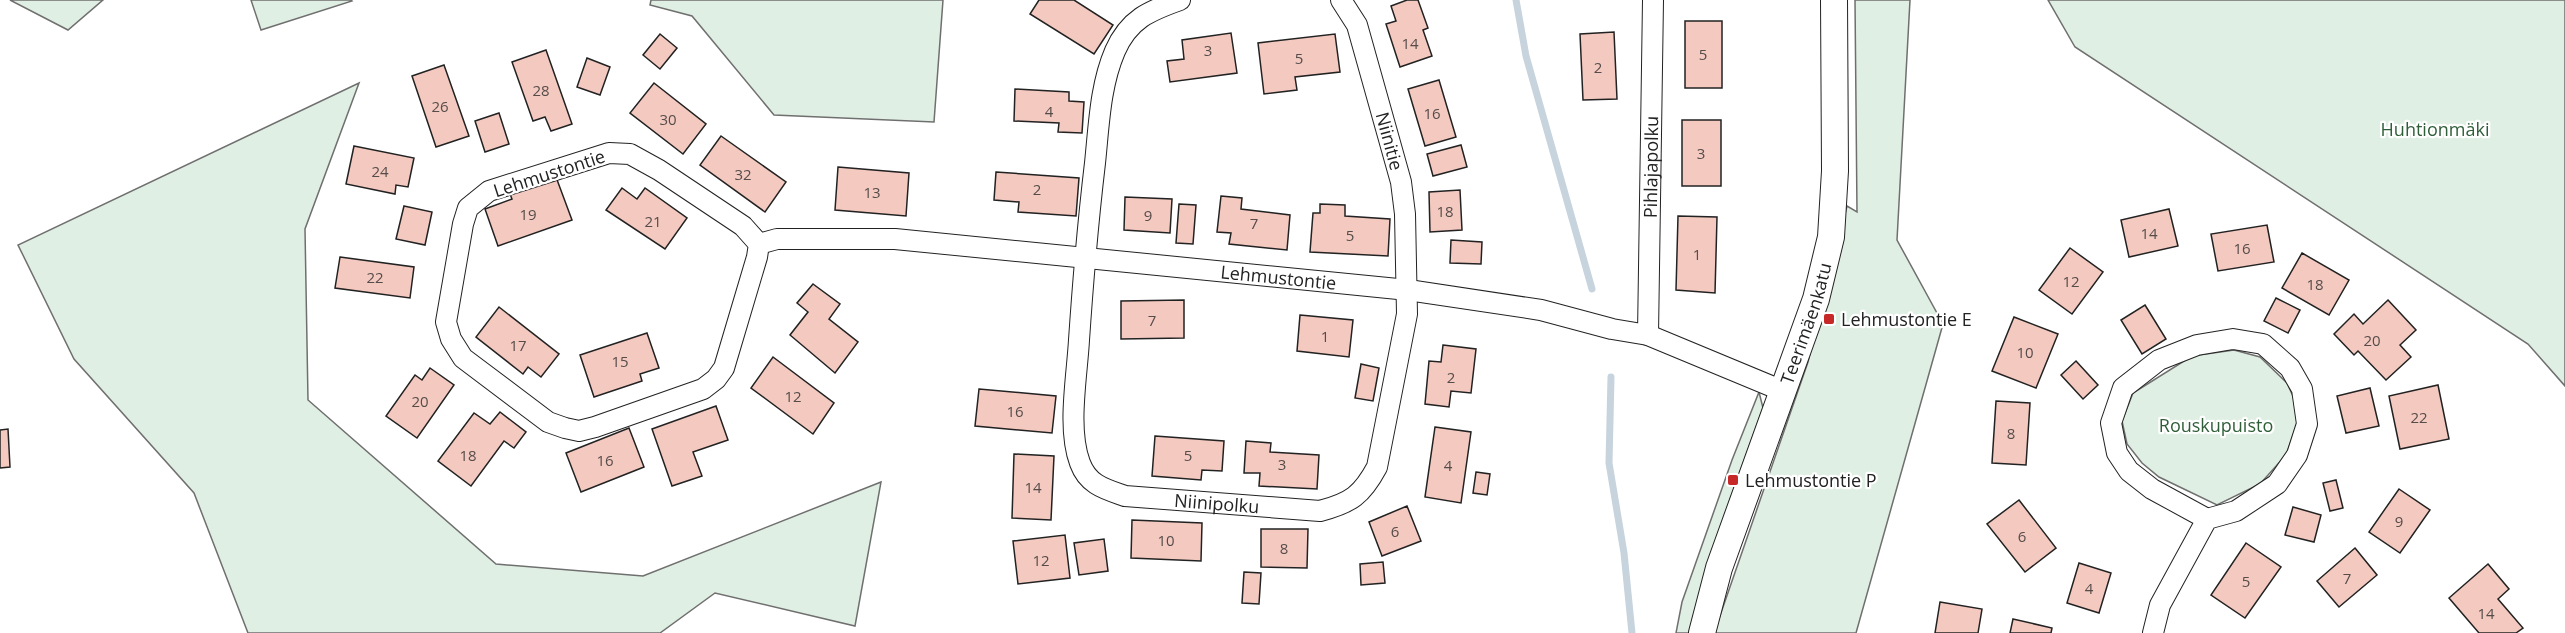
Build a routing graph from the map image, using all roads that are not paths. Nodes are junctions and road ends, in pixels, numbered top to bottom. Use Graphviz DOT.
graph roads {
  1 [pos="1180,0"];
  2 [pos="1341,0"];
  3 [pos="1653,0"];
  4 [pos="1834,0"];
  5 [pos="759,244"];
  6 [pos="1085,257"];
  7 [pos="1408,290"];
  8 [pos="1648,335"];
  9 [pos="1784,391"];
  10 [pos="2206,519"];
  11 [pos="1702,633"];
  12 [pos="2153,633"];
  1 -- 6 [label="street"];
  2 -- 7 [label="street, Niinitie"];
  3 -- 8 [label="street, Pihlajapolku"];
  4 -- 9 [label="street, Teerimäenkatu"];
  5 -- 5 [label="street, Lehmustontie"];
  5 -- 6 [label="street, Lehmustontie"];
  6 -- 7 [label="street, Lehmustontie"];
  6 -- 7 [label="street, Niinipolku"];
  7 -- 8 [label="street, Lehmustontie"];
  8 -- 9 [label="street, Lehmustontie"];
  9 -- 11 [label="street, Teerimäenkatu"];
  10 -- 10 [label="street"];
  10 -- 12 [label="street"];
}
